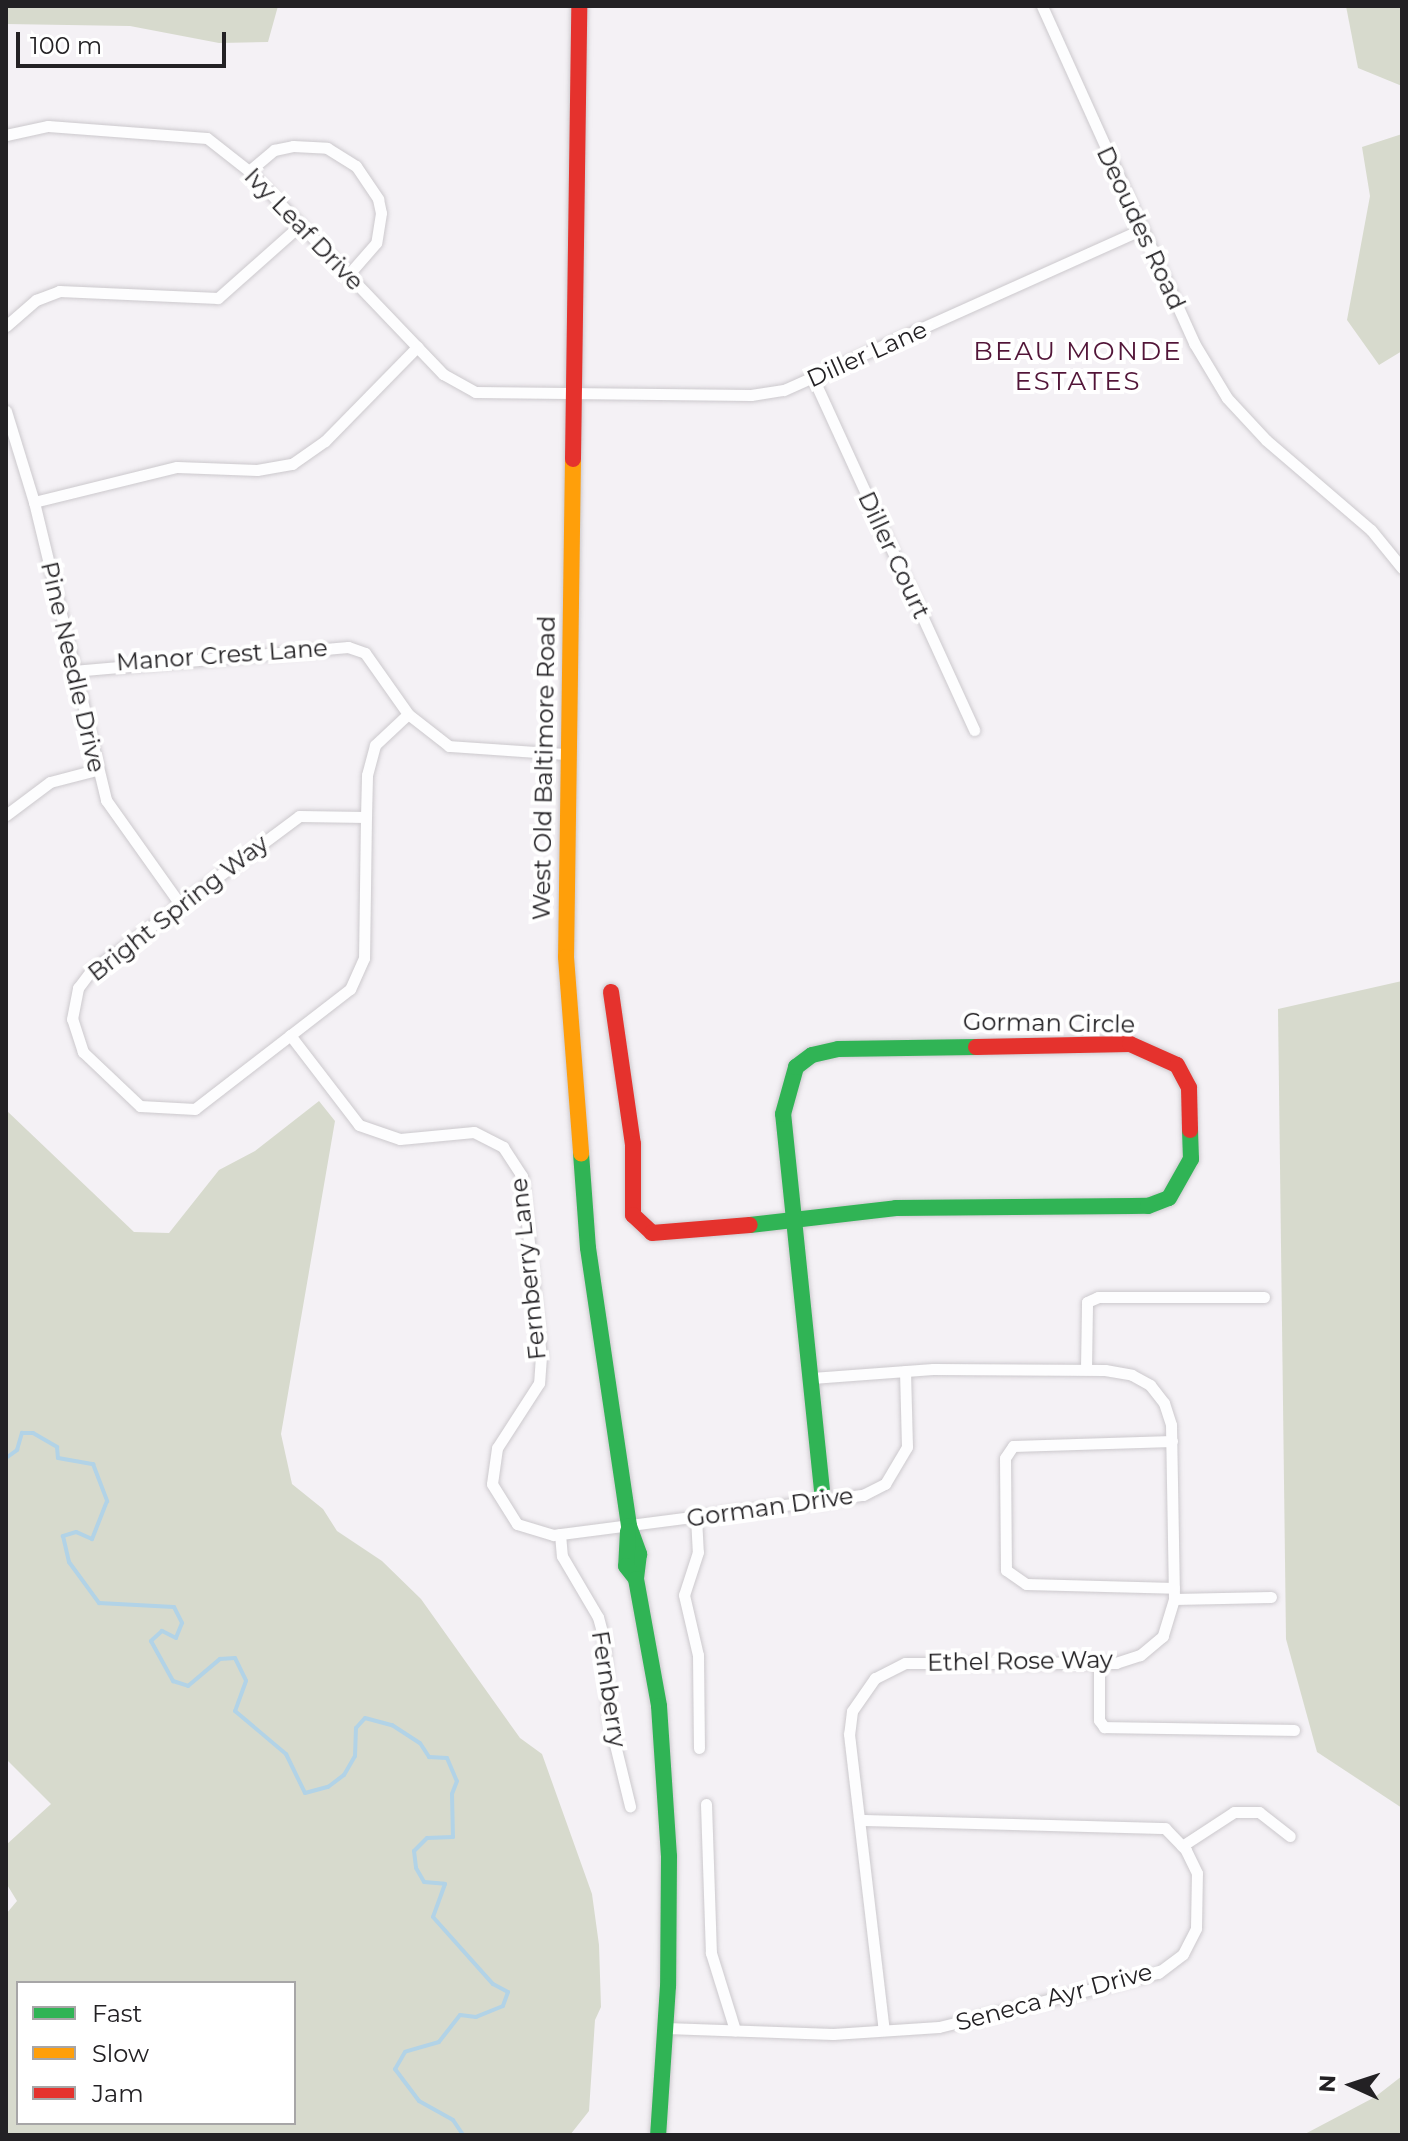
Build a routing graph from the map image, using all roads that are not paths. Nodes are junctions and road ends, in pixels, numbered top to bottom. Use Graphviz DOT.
graph roads {
  1 [pos="579,6"];
  2 [pos="1042,6"];
  3 [pos="6,135"];
  4 [pos="249,171"];
  5 [pos="299,226"];
  6 [pos="1142,229"];
  7 [pos="349,274"];
  8 [pos="6,326"];
  9 [pos="417,347"];
  10 [pos="814,380"];
  11 [pos="573,394"];
  12 [pos="6,411"];
  13 [pos="34,502"];
  14 [pos="1402,568"];
  15 [pos="73,671"];
  16 [pos="408,714"];
  17 [pos="974,730"];
  18 [pos="567,754"];
  19 [pos="96,770"];
  20 [pos="6,815"];
  21 [pos="366,817"];
  22 [pos="180,904"];
  23 [pos="611,992"];
  24 [pos="290,1035"];
  25 [pos="794,1220"];
  26 [pos="1264,1297"];
  27 [pos="1086,1369"];
  28 [pos="905,1371"];
  29 [pos="812,1378"];
  30 [pos="1172,1441"];
  31 [pos="823,1500"];
  32 [pos="696,1517"];
  33 [pos="629,1526"];
  34 [pos="560,1534"];
  35 [pos="1174,1593"];
  36 [pos="1271,1597"];
  37 [pos="1099,1663"];
  38 [pos="1294,1730"];
  39 [pos="699,1748"];
  40 [pos="706,1804"];
  41 [pos="630,1806"];
  42 [pos="860,1820"];
  43 [pos="1290,1836"];
  44 [pos="1182,1846"];
  45 [pos="666,2028"];
  46 [pos="735,2030"];
  47 [pos="884,2030"];
  48 [pos="658,2135"];
  1 -- 11 [label="street, West Old Baltimore Road"];
  2 -- 6 [label="street, Deoudes Road"];
  3 -- 4 [label="street, Ivy Leaf Drive"];
  4 -- 5 [label="street, Ivy Leaf Drive"];
  4 -- 7 [label="street"];
  5 -- 7 [label="street, Ivy Leaf Drive"];
  5 -- 8 [label="street"];
  6 -- 10 [label="street, Diller Lane"];
  6 -- 14 [label="street, Deoudes Road"];
  7 -- 9 [label="street, Ivy Leaf Drive"];
  9 -- 11 [label="street, Ivy Leaf Drive"];
  9 -- 13 [label="street"];
  10 -- 11 [label="street, Diller Lane"];
  10 -- 17 [label="street, Diller Court"];
  11 -- 18 [label="street, West Old Baltimore Road"];
  12 -- 13 [label="street, Pine Needle Drive"];
  13 -- 15 [label="street, Pine Needle Drive"];
  15 -- 16 [label="street, Manor Crest Lane"];
  15 -- 19 [label="street, Pine Needle Drive"];
  16 -- 18 [label="street, Manor Crest Lane"];
  16 -- 21 [label="street, Bright Spring Way"];
  18 -- 33 [label="street, West Old Baltimore Road"];
  19 -- 20 [label="street"];
  19 -- 22 [label="street, Pine Needle Drive"];
  21 -- 22 [label="street, Bright Spring Way"];
  21 -- 24 [label="street, Bright Spring Way"];
  22 -- 24 [label="street, Bright Spring Way"];
  23 -- 25 [label="street"];
  24 -- 34 [label="street, Fernberry Lane"];
  25 -- 25 [label="street, Gorman Circle"];
  25 -- 29 [label="street, Gorman Circle"];
  26 -- 27 [label="street"];
  27 -- 28 [label="street, Ethel Rose Way"];
  27 -- 30 [label="street, Ethel Rose Way"];
  28 -- 29 [label="street, Ethel Rose Way"];
  28 -- 31 [label="street, Gorman Drive"];
  29 -- 31 [label="street, Gorman Circle"];
  30 -- 35 [label="street, Ethel Rose Way"];
  30 -- 35 [label="street"];
  31 -- 32 [label="street, Gorman Drive"];
  32 -- 33 [label="street, Gorman Drive"];
  32 -- 39 [label="street"];
  33 -- 34 [label="street, Fernberry Lane"];
  33 -- 45 [label="street, West Old Baltimore Road"];
  34 -- 41 [label="street, Fernberry"];
  35 -- 36 [label="street"];
  35 -- 37 [label="street, Ethel Rose Way"];
  37 -- 38 [label="street"];
  37 -- 42 [label="street, Ethel Rose Way"];
  40 -- 46 [label="street"];
  42 -- 44 [label="street"];
  42 -- 47 [label="street, Ethel Rose Way"];
  43 -- 44 [label="street"];
  44 -- 47 [label="street, Seneca Ayr Drive"];
  45 -- 46 [label="street, Seneca Ayr Drive"];
  45 -- 48 [label="street, West Old Baltimore Road"];
  46 -- 47 [label="street, Seneca Ayr Drive"];
}
